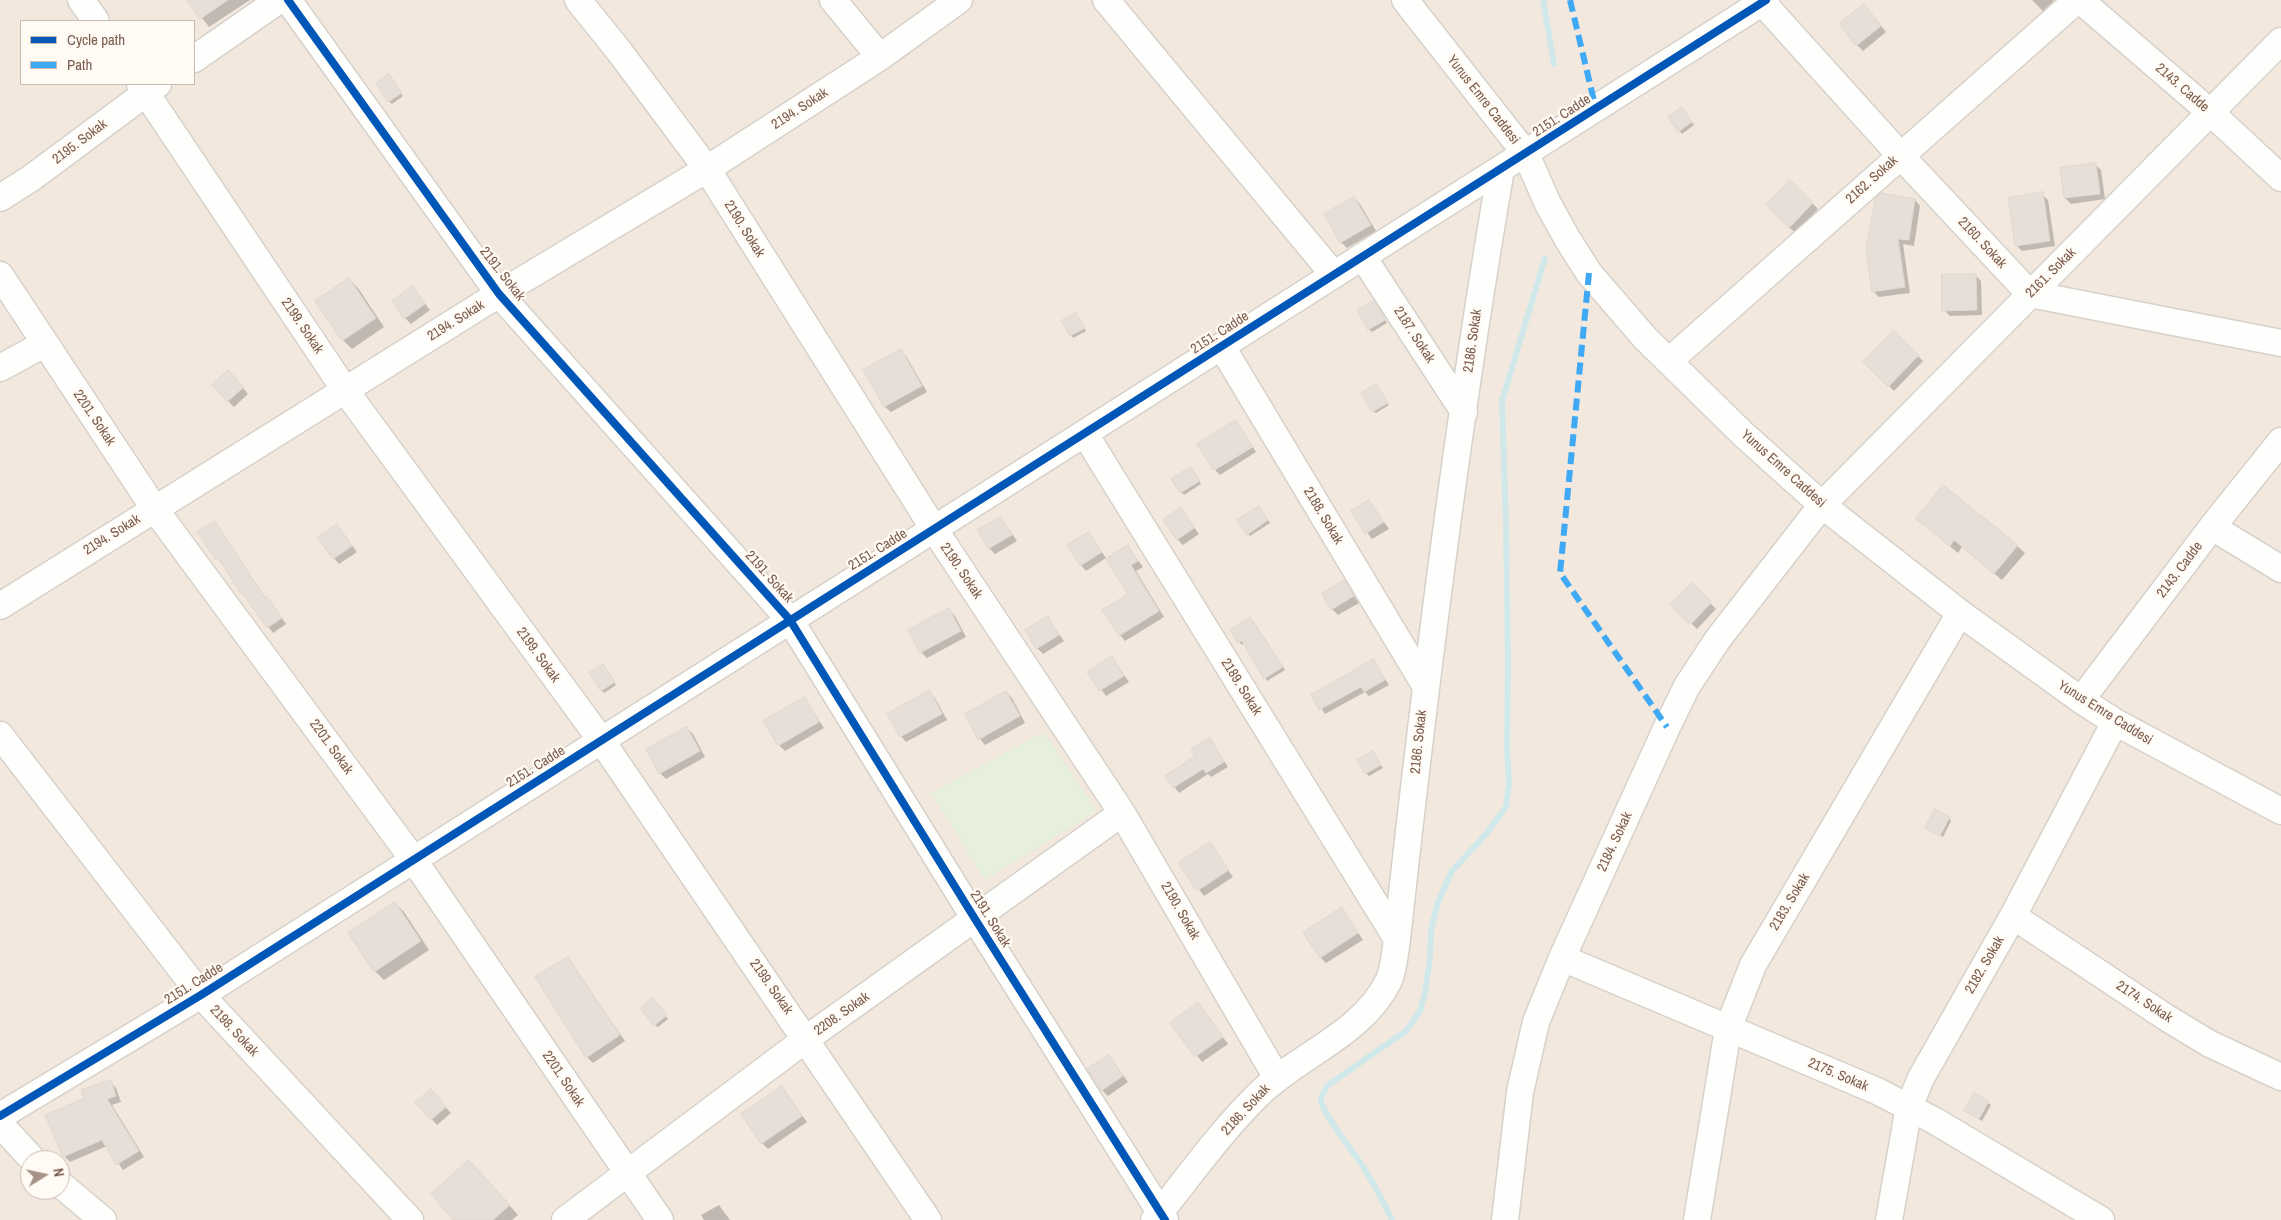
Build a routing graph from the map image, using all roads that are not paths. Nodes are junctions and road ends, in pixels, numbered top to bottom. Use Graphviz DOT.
graph roads {
  1 [pos="81,0"];
  2 [pos="86,0"];
  3 [pos="280,0"];
  4 [pos="288,0"];
  5 [pos="578,0"];
  6 [pos="833,0"];
  7 [pos="959,0"];
  8 [pos="1106,0"];
  9 [pos="1405,0"];
  10 [pos="2078,0"];
  11 [pos="1764,1"];
  12 [pos="95,20"];
  13 [pos="99,20"];
  14 [pos="2281,41"];
  15 [pos="880,57"];
  16 [pos="195,58"];
  17 [pos="146,86"];
  18 [pos="2210,112"];
  19 [pos="1526,154"];
  20 [pos="1900,155"];
  21 [pos="707,169"];
  22 [pos="1501,169"];
  23 [pos="2281,178"];
  24 [pos="0,198"];
  25 [pos="1363,257"];
  26 [pos="0,275"];
  27 [pos="1334,275"];
  28 [pos="499,294"];
  29 [pos="2030,294"];
  30 [pos="2281,343"];
  31 [pos="44,344"];
  32 [pos="1222,347"];
  33 [pos="1669,361"];
  34 [pos="0,368"];
  35 [pos="345,390"];
  36 [pos="1464,412"];
  37 [pos="1085,434"];
  38 [pos="2281,441"];
  39 [pos="1822,505"];
  40 [pos="154,508"];
  41 [pos="2212,527"];
  42 [pos="934,529"];
  43 [pos="2281,569"];
  44 [pos="0,606"];
  45 [pos="1960,613"];
  46 [pos="790,620"];
  47 [pos="1425,685"];
  48 [pos="2081,700"];
  49 [pos="2115,722"];
  50 [pos="0,735"];
  51 [pos="601,740"];
  52 [pos="2281,811"];
  53 [pos="1122,813"];
  54 [pos="414,858"];
  55 [pos="2013,916"];
  56 [pos="975,919"];
  57 [pos="1397,939"];
  58 [pos="1562,958"];
  59 [pos="201,995"];
  60 [pos="1728,1029"];
  61 [pos="806,1039"];
  62 [pos="2281,1077"];
  63 [pos="1277,1078"];
  64 [pos="1909,1107"];
  65 [pos="0,1116"];
  66 [pos="0,1124"];
  67 [pos="24,1150"];
  68 [pos="628,1173"];
  69 [pos="70,1192"];
  70 [pos="1160,1217"];
  71 [pos="2098,1219"];
  72 [pos="103,1220"];
  73 [pos="410,1220"];
  74 [pos="565,1220"];
  75 [pos="660,1220"];
  76 [pos="928,1220"];
  77 [pos="1505,1220"];
  78 [pos="1697,1220"];
  79 [pos="1889,1220"];
  1 -- 12 [label="street"];
  2 -- 13 [label="street"];
  3 -- 16 [label="street"];
  4 -- 28 [label="street, 2191. Sokak"];
  5 -- 21 [label="street, 2190. Sokak"];
  6 -- 15 [label="street"];
  7 -- 15 [label="street, 2194. Sokak"];
  8 -- 27 [label="street"];
  9 -- 19 [label="street, Yunus Emre Caddesi"];
  10 -- 18 [label="street, 2143. Cadde"];
  10 -- 20 [label="street, 2162. Sokak"];
  11 -- 19 [label="street, 2151. Cadde"];
  11 -- 20 [label="street, 2160. Sokak"];
  14 -- 18 [label="street, 2161. Sokak"];
  15 -- 21 [label="street, 2194. Sokak"];
  17 -- 24 [label="street, 2195. Sokak"];
  17 -- 35 [label="street, 2199. Sokak"];
  18 -- 23 [label="street, 2143. Cadde"];
  18 -- 29 [label="street, 2161. Sokak"];
  19 -- 22 [label="street, 2151. Cadde"];
  19 -- 33 [label="street, Yunus Emre Caddesi"];
  20 -- 29 [label="street, 2160. Sokak"];
  20 -- 33 [label="street, 2162. Sokak"];
  21 -- 28 [label="street, 2194. Sokak"];
  21 -- 42 [label="street, 2190. Sokak"];
  22 -- 25 [label="street, 2151. Cadde"];
  22 -- 36 [label="street, 2186. Sokak"];
  25 -- 27 [label="street, 2151. Cadde"];
  25 -- 36 [label="street, 2187. Sokak"];
  26 -- 31 [label="street, 2201. Sokak"];
  27 -- 32 [label="street, 2151. Cadde"];
  28 -- 35 [label="street, 2194. Sokak"];
  28 -- 46 [label="street, 2191. Sokak"];
  29 -- 30 [label="street"];
  29 -- 39 [label="street, 2161. Sokak"];
  31 -- 34 [label="street"];
  31 -- 40 [label="street, 2201. Sokak"];
  32 -- 37 [label="street, 2151. Cadde"];
  32 -- 47 [label="street, 2188. Sokak"];
  33 -- 39 [label="street, Yunus Emre Caddesi"];
  35 -- 40 [label="street, 2194. Sokak"];
  35 -- 51 [label="street, 2199. Sokak"];
  36 -- 47 [label="street, 2186. Sokak"];
  37 -- 42 [label="street, 2151. Cadde"];
  37 -- 57 [label="street, 2189. Sokak"];
  38 -- 41 [label="street, 2143. Cadde"];
  39 -- 45 [label="street, Yunus Emre Caddesi"];
  39 -- 58 [label="street, 2184. Sokak"];
  40 -- 44 [label="street, 2194. Sokak"];
  40 -- 54 [label="street, 2201. Sokak"];
  41 -- 43 [label="street"];
  41 -- 48 [label="street, 2143. Cadde"];
  42 -- 46 [label="street, 2151. Cadde"];
  42 -- 53 [label="street, 2190. Sokak"];
  45 -- 48 [label="street, Yunus Emre Caddesi"];
  45 -- 60 [label="street, 2183. Sokak"];
  46 -- 51 [label="street, 2151. Cadde"];
  46 -- 56 [label="street, 2191. Sokak"];
  47 -- 57 [label="street, 2186. Sokak"];
  48 -- 49 [label="street, Yunus Emre Caddesi"];
  49 -- 52 [label="street, Yunus Emre Caddesi"];
  49 -- 55 [label="street, 2182. Sokak"];
  50 -- 59 [label="street, 2198. Sokak"];
  51 -- 54 [label="street, 2151. Cadde"];
  51 -- 61 [label="street, 2199. Sokak"];
  53 -- 56 [label="street, 2208. Sokak"];
  53 -- 63 [label="street, 2190. Sokak"];
  54 -- 59 [label="street, 2151. Cadde"];
  54 -- 68 [label="street, 2201. Sokak"];
  55 -- 62 [label="street, 2174. Sokak"];
  55 -- 64 [label="street, 2182. Sokak"];
  56 -- 61 [label="street, 2208. Sokak"];
  56 -- 70 [label="street, 2191. Sokak"];
  57 -- 63 [label="street, 2186. Sokak"];
  58 -- 60 [label="street, 2175. Sokak"];
  58 -- 77 [label="street, 2184. Sokak"];
  59 -- 65 [label="street, 2151. Cadde"];
  59 -- 73 [label="street, 2198. Sokak"];
  60 -- 64 [label="street, 2175. Sokak"];
  60 -- 78 [label="street, 2183. Sokak"];
  61 -- 68 [label="street, 2208. Sokak"];
  61 -- 76 [label="street, 2199. Sokak"];
  63 -- 70 [label="street, 2186. Sokak"];
  64 -- 71 [label="street, 2175. Sokak"];
  64 -- 79 [label="street, 2182. Sokak"];
  66 -- 67 [label="street"];
  68 -- 74 [label="street, 2208. Sokak"];
  68 -- 75 [label="street, 2201. Sokak"];
  69 -- 72 [label="street"];
}
